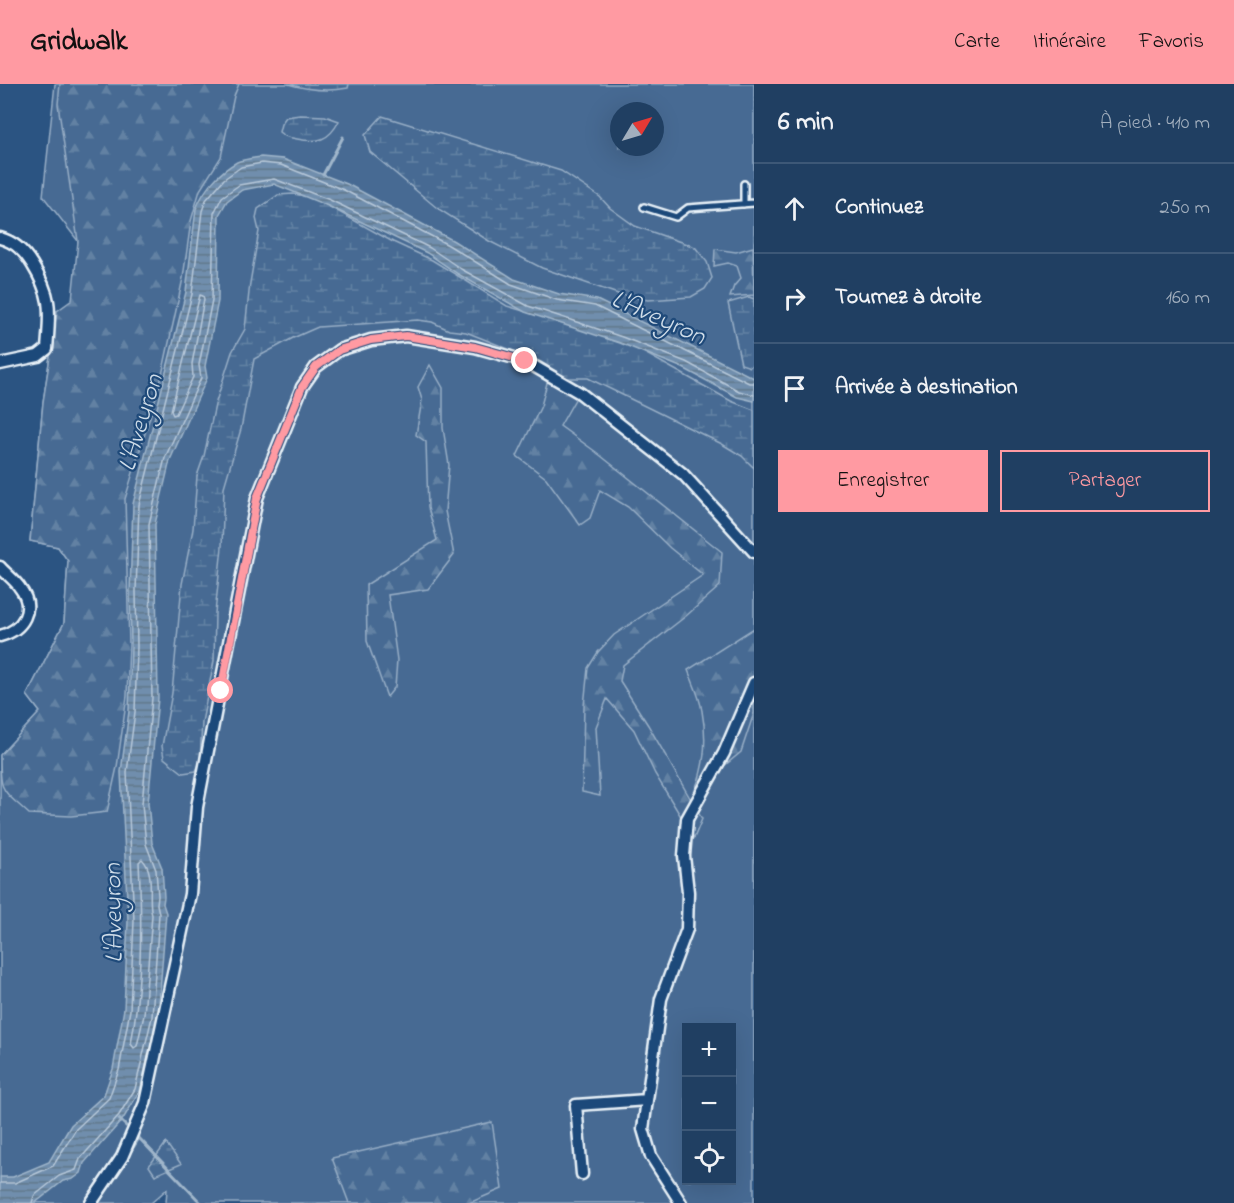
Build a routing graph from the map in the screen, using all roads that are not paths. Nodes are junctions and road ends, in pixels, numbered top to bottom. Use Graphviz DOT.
graph roads {
  1 [pos="744,184"];
  2 [pos="754,203"];
  3 [pos="744,204"];
  4 [pos="644,207"];
  5 [pos="0,238"];
  6 [pos="0,364"];
  7 [pos="754,552"];
  8 [pos="0,567"];
  9 [pos="0,636"];
  10 [pos="754,683"];
  11 [pos="647,1100"];
  12 [pos="582,1174"];
  13 [pos="91,1203"];
  14 [pos="681,1203"];
  1 -- 3 [label="lane"];
  2 -- 3 [label="lane"];
  3 -- 4 [label="lane"];
  5 -- 6 [label="street"];
  7 -- 13 [label="street"];
  8 -- 9 [label="street"];
  10 -- 11 [label="street"];
  11 -- 12 [label="street"];
  11 -- 14 [label="street"];
}
